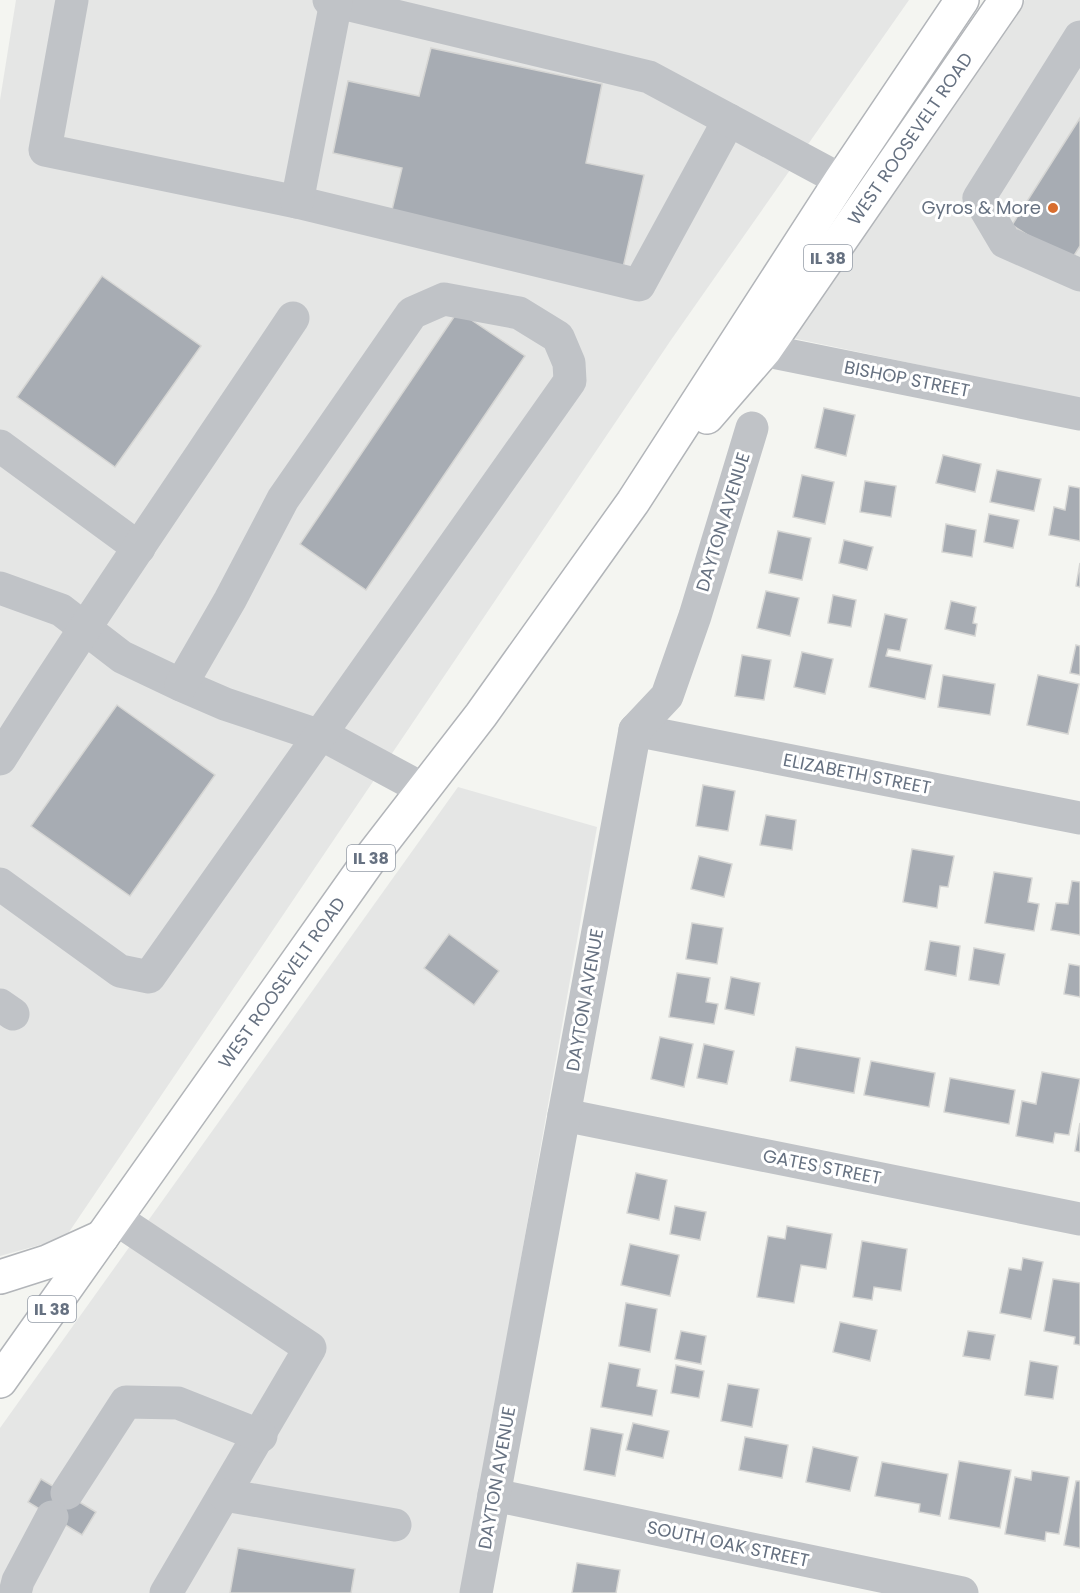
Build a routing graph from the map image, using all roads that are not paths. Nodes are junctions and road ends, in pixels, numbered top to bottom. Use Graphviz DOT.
graph roads {
  1 [pos="72,0"];
  2 [pos="962,0"];
  3 [pos="1006,0"];
  4 [pos="332,1"];
  5 [pos="1080,38"];
  6 [pos="729,120"];
  7 [pos="841,180"];
  8 [pos="297,202"];
  9 [pos="1080,275"];
  10 [pos="293,318"];
  11 [pos="749,347"];
  12 [pos="1080,414"];
  13 [pos="752,428"];
  14 [pos="0,446"];
  15 [pos="139,548"];
  16 [pos="0,588"];
  17 [pos="84,626"];
  18 [pos="181,685"];
  19 [pos="635,730"];
  20 [pos="319,734"];
  21 [pos="0,759"];
  22 [pos="423,789"];
  23 [pos="1080,818"];
  24 [pos="0,884"];
  25 [pos="564,1115"];
  26 [pos="1080,1219"];
  27 [pos="109,1227"];
  28 [pos="0,1277"];
  29 [pos="0,1381"];
  30 [pos="261,1436"];
  31 [pos="225,1495"];
  32 [pos="494,1495"];
  33 [pos="395,1525"];
  34 [pos="15,1593"];
  35 [pos="166,1593"];
  36 [pos="476,1593"];
  37 [pos="962,1593"];
  1 -- 8 [label="street"];
  2 -- 7 [label="main road, WEST ROOSEVELT ROAD / IL 38"];
  3 -- 11 [label="main road, WEST ROOSEVELT ROAD / IL 38"];
  4 -- 6 [label="street"];
  4 -- 8 [label="street"];
  5 -- 9 [label="street"];
  6 -- 7 [label="street"];
  6 -- 8 [label="street"];
  7 -- 11 [label="main road, WEST ROOSEVELT ROAD / IL 38"];
  10 -- 15 [label="street"];
  11 -- 12 [label="street, BISHOP STREET"];
  11 -- 22 [label="main road, WEST ROOSEVELT ROAD / IL 38"];
  13 -- 19 [label="street, DAYTON AVENUE"];
  14 -- 15 [label="street"];
  15 -- 17 [label="street"];
  16 -- 17 [label="street"];
  17 -- 18 [label="street"];
  17 -- 21 [label="street"];
  18 -- 20 [label="street"];
  18 -- 20 [label="street"];
  19 -- 23 [label="street, ELIZABETH STREET"];
  19 -- 25 [label="street, DAYTON AVENUE"];
  20 -- 22 [label="street"];
  20 -- 24 [label="street"];
  22 -- 27 [label="main road, WEST ROOSEVELT ROAD / IL 38"];
  25 -- 26 [label="street, GATES STREET"];
  25 -- 32 [label="street, DAYTON AVENUE"];
  27 -- 28 [label="main road"];
  27 -- 29 [label="main road, WEST ROOSEVELT ROAD / IL 38"];
  27 -- 30 [label="street"];
  30 -- 31 [label="street"];
  30 -- 34 [label="street"];
  31 -- 33 [label="street"];
  31 -- 35 [label="street"];
  32 -- 36 [label="street, DAYTON AVENUE"];
  32 -- 37 [label="street, SOUTH OAK STREET"];
}
